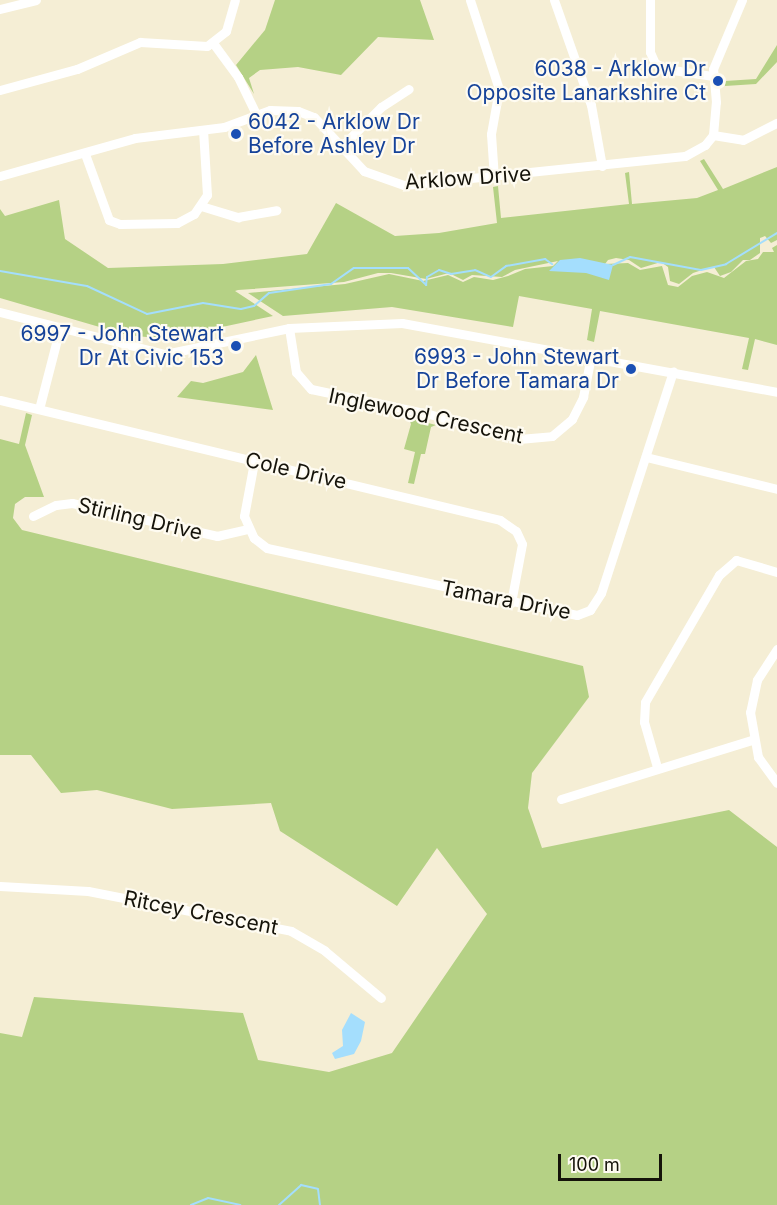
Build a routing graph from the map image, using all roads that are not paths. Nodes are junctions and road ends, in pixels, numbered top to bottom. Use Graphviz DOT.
graph roads {
  1 [pos="36,0"];
  2 [pos="235,0"];
  3 [pos="470,0"];
  4 [pos="554,0"];
  5 [pos="650,0"];
  6 [pos="742,0"];
  7 [pos="0,9"];
  8 [pos="213,44"];
  9 [pos="713,76"];
  10 [pos="409,89"];
  11 [pos="0,90"];
  12 [pos="256,114"];
  13 [pos="777,123"];
  14 [pos="203,130"];
  15 [pos="713,135"];
  16 [pos="340,147"];
  17 [pos="85,154"];
  18 [pos="602,166"];
  19 [pos="0,176"];
  20 [pos="494,178"];
  21 [pos="201,206"];
  22 [pos="276,210"];
  23 [pos="0,312"];
  24 [pos="60,328"];
  25 [pos="290,328"];
  26 [pos="591,356"];
  27 [pos="673,371"];
  28 [pos="777,392"];
  29 [pos="0,400"];
  30 [pos="39,409"];
  31 [pos="645,457"];
  32 [pos="254,462"];
  33 [pos="777,489"];
  34 [pos="33,516"];
  35 [pos="248,529"];
  36 [pos="777,572"];
  37 [pos="511,603"];
  38 [pos="777,649"];
  39 [pos="752,740"];
  40 [pos="657,767"];
  41 [pos="777,783"];
  42 [pos="561,799"];
  43 [pos="0,886"];
  44 [pos="381,998"];
  1 -- 7 [label="street"];
  2 -- 8 [label="street"];
  3 -- 20 [label="street"];
  4 -- 18 [label="street"];
  5 -- 9 [label="street"];
  6 -- 9 [label="street"];
  8 -- 11 [label="street"];
  8 -- 12 [label="street"];
  9 -- 15 [label="street"];
  10 -- 16 [label="street"];
  12 -- 14 [label="street, Arklow Drive"];
  12 -- 16 [label="street, Arklow Drive"];
  13 -- 15 [label="street"];
  14 -- 17 [label="street, Arklow Drive"];
  14 -- 21 [label="street"];
  15 -- 18 [label="street, Arklow Drive"];
  16 -- 20 [label="street, Arklow Drive"];
  17 -- 19 [label="street, Arklow Drive"];
  17 -- 21 [label="street"];
  18 -- 20 [label="street, Arklow Drive"];
  21 -- 22 [label="street"];
  23 -- 24 [label="street"];
  24 -- 25 [label="street"];
  24 -- 30 [label="street"];
  25 -- 26 [label="street"];
  25 -- 26 [label="street, Inglewood Crescent"];
  26 -- 27 [label="street"];
  27 -- 28 [label="street"];
  27 -- 31 [label="street, Tamara Drive"];
  29 -- 30 [label="street, Cole Drive"];
  30 -- 32 [label="street, Cole Drive"];
  31 -- 33 [label="street"];
  31 -- 37 [label="street, Tamara Drive"];
  32 -- 35 [label="street"];
  32 -- 37 [label="street, Cole Drive"];
  34 -- 35 [label="street, Stirling Drive"];
  35 -- 37 [label="street, Tamara Drive"];
  36 -- 40 [label="street"];
  38 -- 39 [label="street"];
  39 -- 40 [label="street"];
  39 -- 41 [label="street"];
  40 -- 42 [label="street"];
  43 -- 44 [label="street, Ritcey Crescent"];
}
